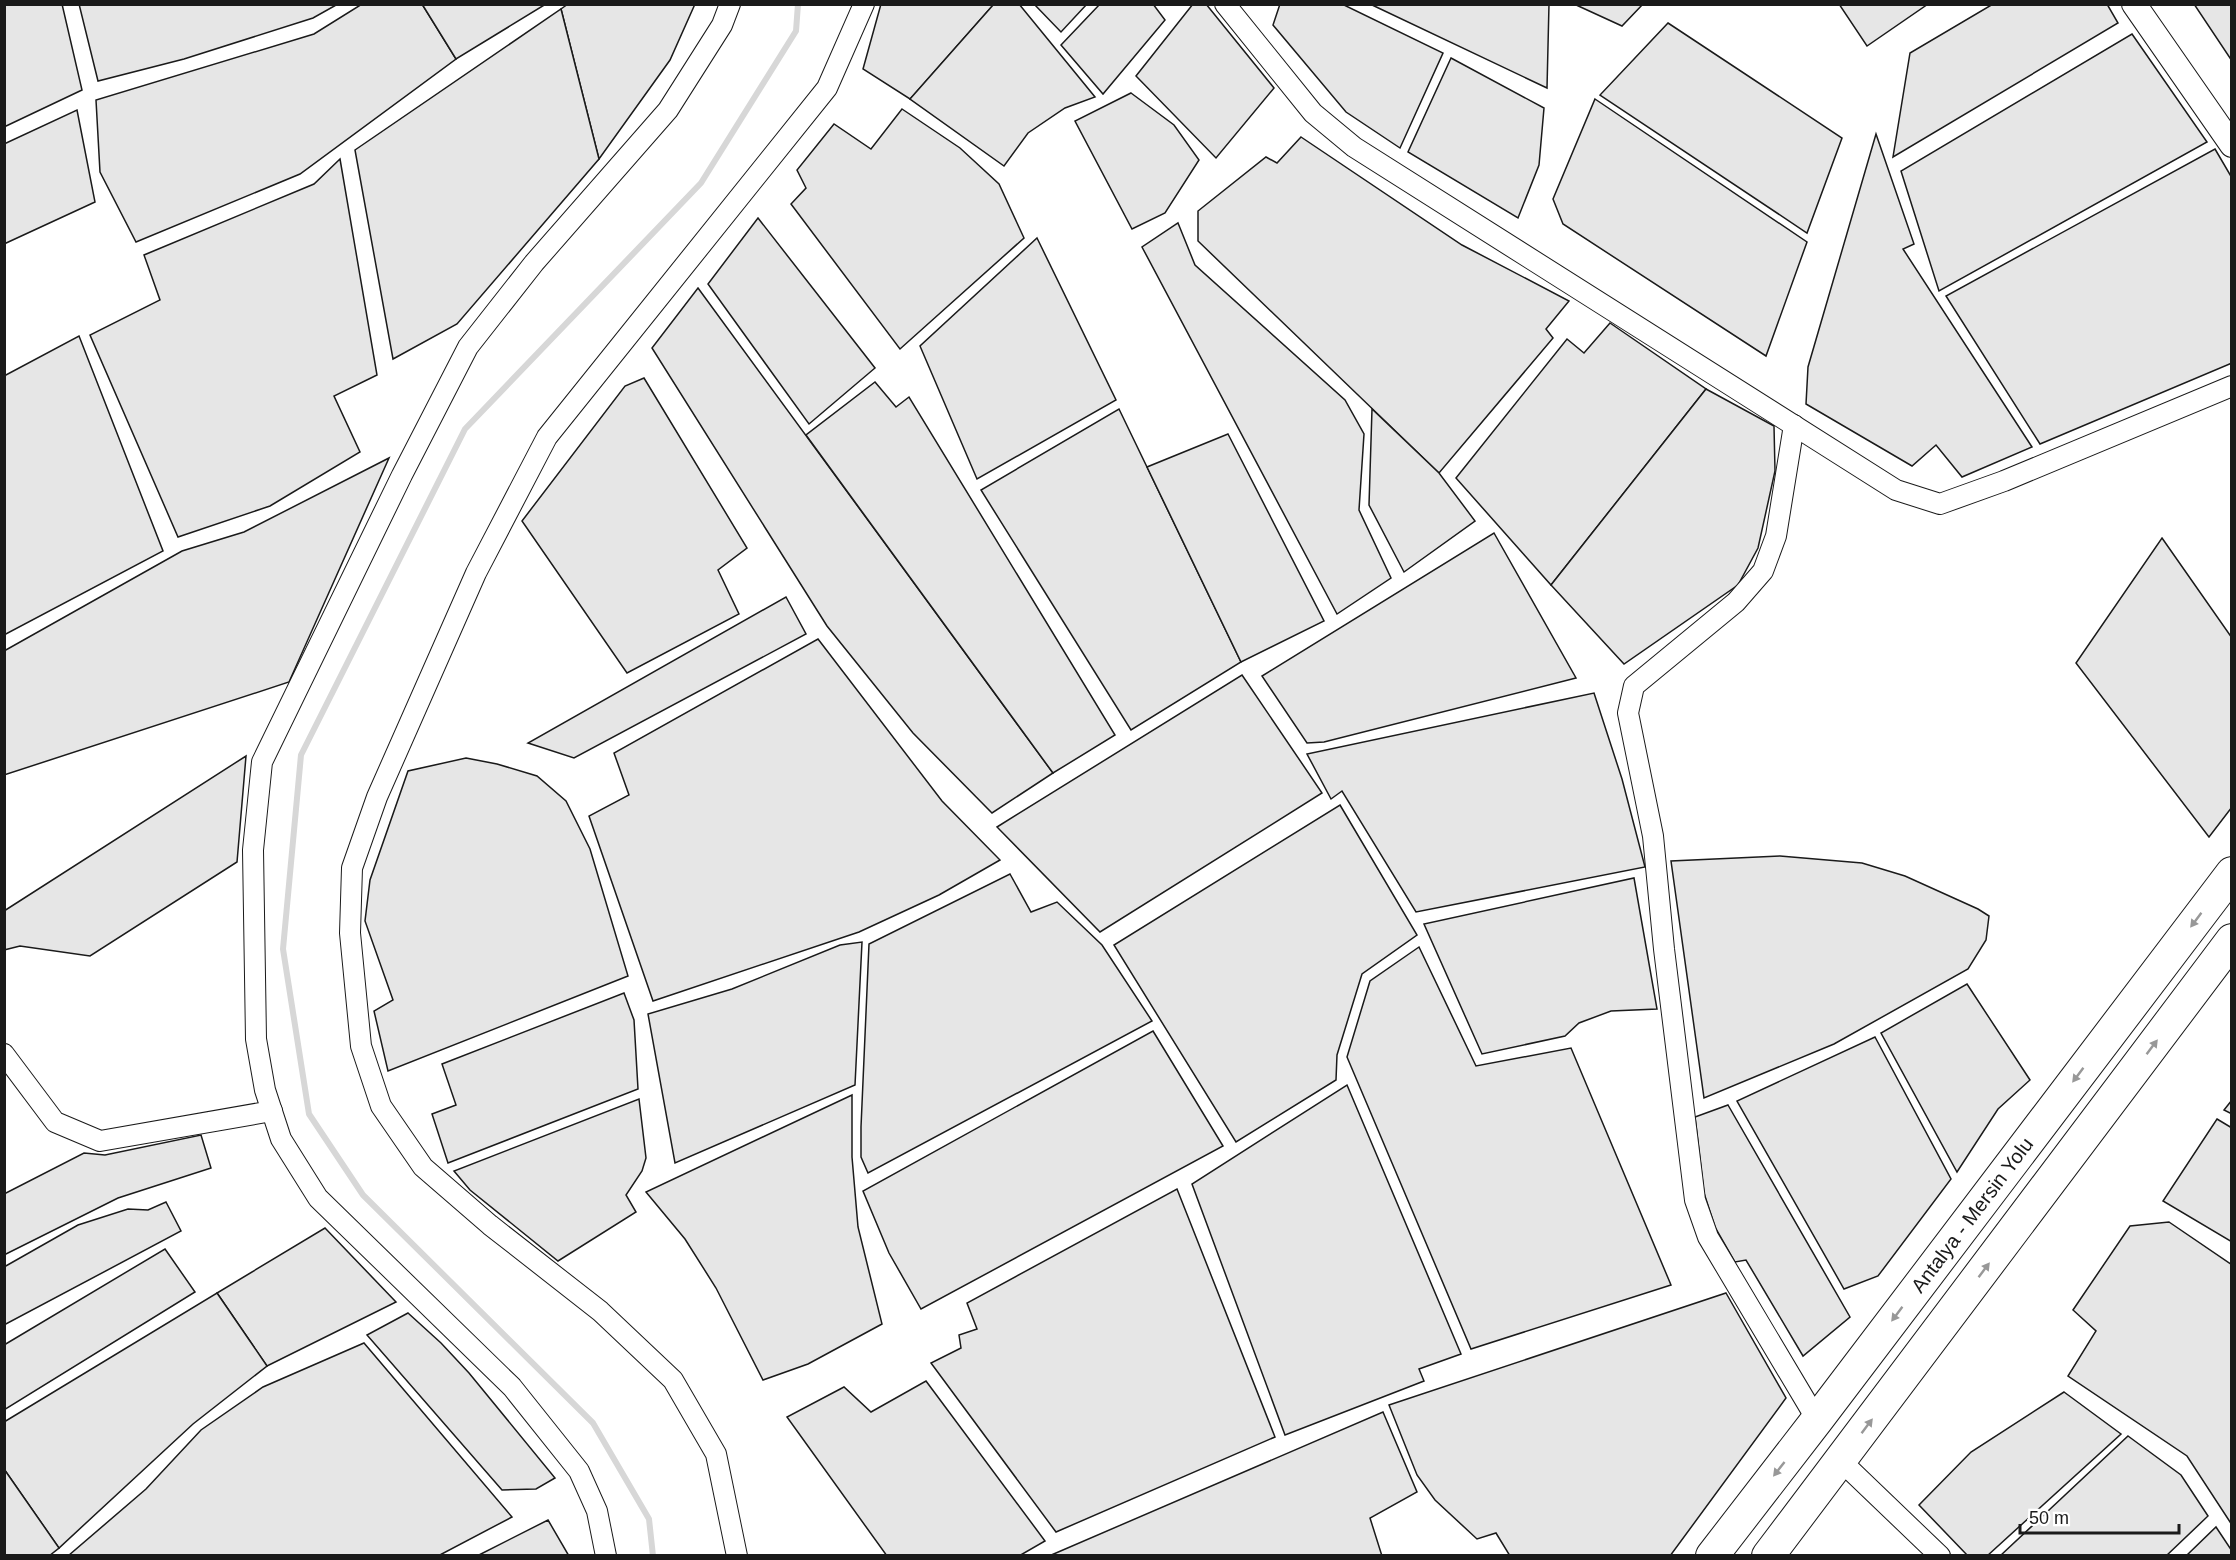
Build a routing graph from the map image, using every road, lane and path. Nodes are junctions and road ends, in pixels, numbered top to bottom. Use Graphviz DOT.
graph roads {
  1 [pos="730,4"];
  2 [pos="864,4"];
  3 [pos="1225,4"];
  4 [pos="2134,4"];
  5 [pos="2232,145"];
  6 [pos="2232,386"];
  7 [pos="1794,425"];
  8 [pos="2232,873"];
  9 [pos="2232,940"];
  10 [pos="4,1054"];
  11 [pos="272,1111"];
  12 [pos="1817,1420"];
  13 [pos="1841,1461"];
  14 [pos="606,1556"];
  15 [pos="737,1556"];
  16 [pos="1712,1556"];
  17 [pos="1768,1556"];
  18 [pos="1940,1556"];
  1 -- 11 [label="street"];
  2 -- 15 [label="street"];
  3 -- 7 [label="street"];
  4 -- 5 [label="street"];
  6 -- 7 [label="street"];
  7 -- 12 [label="street"];
  8 -- 12 [label="highway, Antalya - Mersin Yolu, one-way"];
  13 -- 9 [label="highway, one-way"];
  10 -- 11 [label="street"];
  11 -- 14 [label="street"];
  12 -- 16 [label="highway, Antalya - Mersin Yolu, one-way"];
  13 -- 17 [label="highway"];
  13 -- 18 [label="street"];
}
